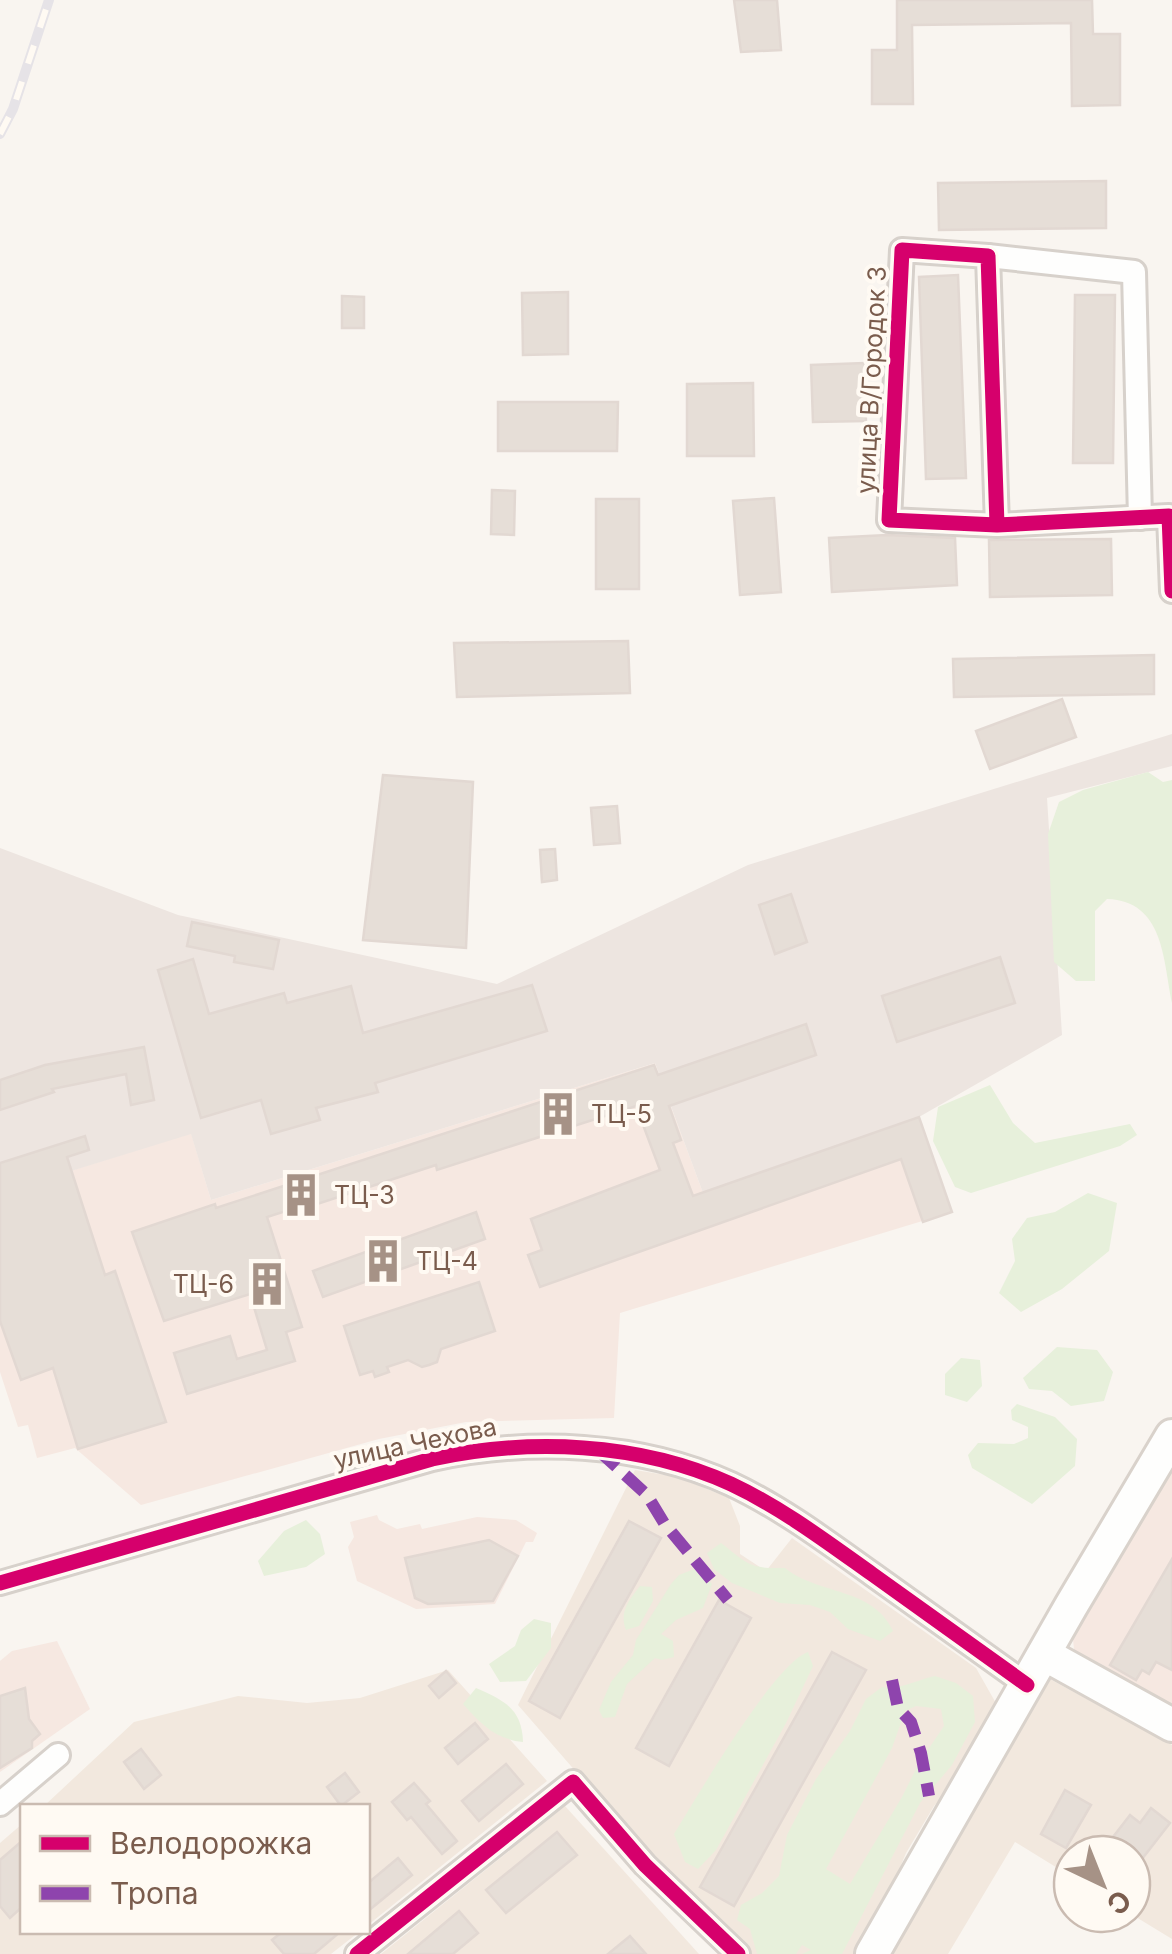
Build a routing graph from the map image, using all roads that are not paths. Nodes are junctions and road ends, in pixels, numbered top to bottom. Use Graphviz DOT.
graph roads {
  1 [pos="988,256"];
  2 [pos="1140,518"];
  3 [pos="997,525"];
  4 [pos="1172,591"];
  5 [pos="1172,1436"];
  6 [pos="0,1582"];
  7 [pos="1044,1654"];
  8 [pos="1027,1685"];
  9 [pos="1172,1725"];
  10 [pos="58,1755"];
  11 [pos="0,1804"];
  12 [pos="357,1954"];
  13 [pos="738,1954"];
  14 [pos="872,1954"];
  1 -- 2 [label="street"];
  1 -- 3 [label="street"];
  1 -- 3 [label="street, улица В/Городок 3"];
  2 -- 3 [label="street, улица В/Городок 3"];
  2 -- 4 [label="street"];
  5 -- 7 [label="main road"];
  6 -- 8 [label="street, улица Чехова"];
  7 -- 8 [label="main road"];
  7 -- 9 [label="main road"];
  8 -- 14 [label="main road"];
  10 -- 11 [label="street"];
  12 -- 13 [label="street"];
}
